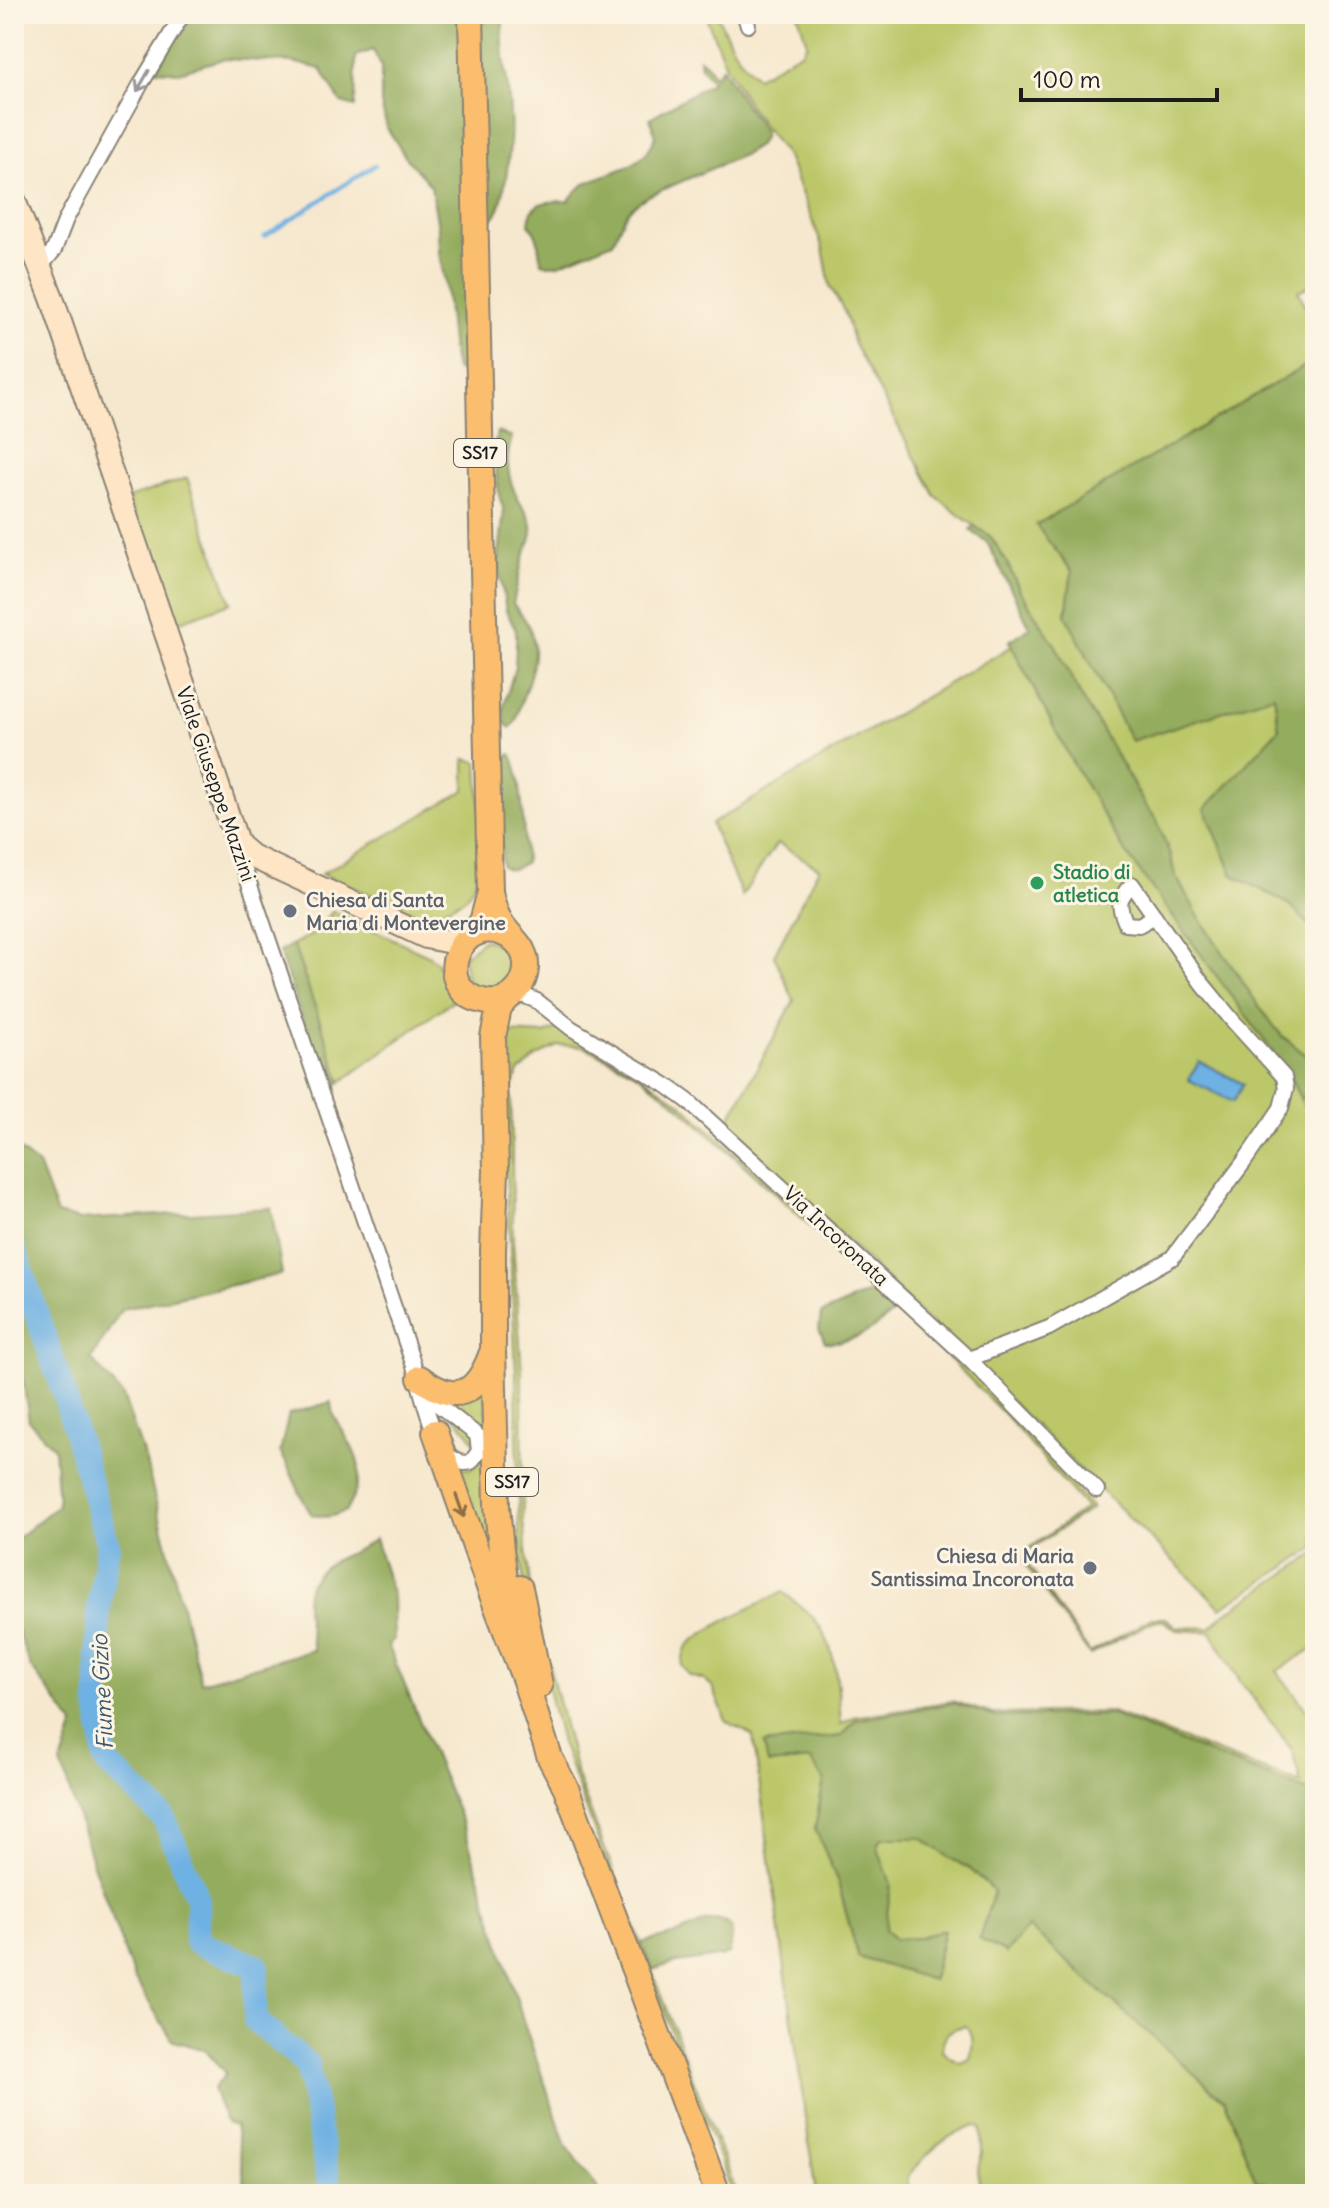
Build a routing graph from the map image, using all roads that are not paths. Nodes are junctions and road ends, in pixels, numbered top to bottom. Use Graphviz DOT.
graph roads {
  1 [pos="183,14"];
  2 [pos="471,14"];
  3 [pos="14,200"];
  4 [pos="40,267"];
  5 [pos="242,849"];
  6 [pos="271,865"];
  7 [pos="490,892"];
  8 [pos="253,893"];
  9 [pos="1155,916"];
  10 [pos="426,937"];
  11 [pos="468,938"];
  12 [pos="513,939"];
  13 [pos="526,971"];
  14 [pos="455,975"];
  15 [pos="510,997"];
  16 [pos="474,998"];
  17 [pos="551,1011"];
  18 [pos="493,1037"];
  19 [pos="496,1171"];
  20 [pos="493,1349"];
  21 [pos="969,1359"];
  22 [pos="418,1373"];
  23 [pos="435,1432"];
  24 [pos="1097,1490"];
  25 [pos="524,1678"];
  26 [pos="566,1788"];
  27 [pos="718,2194"];
  1 -- 4 [label="street, one-way"];
  2 -- 7 [label="main road, SS17"];
  3 -- 4 [label="main road, Viale Giuseppe Mazzini"];
  4 -- 5 [label="main road, Viale Giuseppe Mazzini"];
  5 -- 6 [label="main road"];
  5 -- 8 [label="street, Viale Giuseppe Mazzini"];
  6 -- 8 [label="street"];
  6 -- 10 [label="main road"];
  7 -- 11 [label="main road, SS17"];
  7 -- 12 [label="main road, SS17"];
  8 -- 22 [label="street, Viale Giuseppe Mazzini"];
  9 -- 21 [label="street"];
  10 -- 11 [label="main road"];
  10 -- 14 [label="main road"];
  11 -- 12 [label="main road"];
  11 -- 14 [label="main road"];
  12 -- 13 [label="main road"];
  13 -- 15 [label="main road"];
  13 -- 17 [label="street, Via Incoronata"];
  14 -- 16 [label="main road"];
  15 -- 16 [label="main road"];
  15 -- 17 [label="street, Via Incoronata"];
  15 -- 18 [label="main road, SS17"];
  16 -- 18 [label="main road, SS17"];
  17 -- 21 [label="street, Via Incoronata"];
  18 -- 19 [label="main road, SS17"];
  19 -- 20 [label="main road, SS17"];
  19 -- 26 [label="main road, SS17"];
  20 -- 22 [label="main road"];
  20 -- 25 [label="main road, SS17"];
  21 -- 24 [label="street, Via Incoronata"];
  22 -- 23 [label="street, Viale Giuseppe Mazzini"];
  22 -- 23 [label="street, Viale Giuseppe Mazzini"];
  23 -- 25 [label="main road, one-way"];
  25 -- 26 [label="main road, SS17"];
  26 -- 27 [label="main road, SS17"];
}
